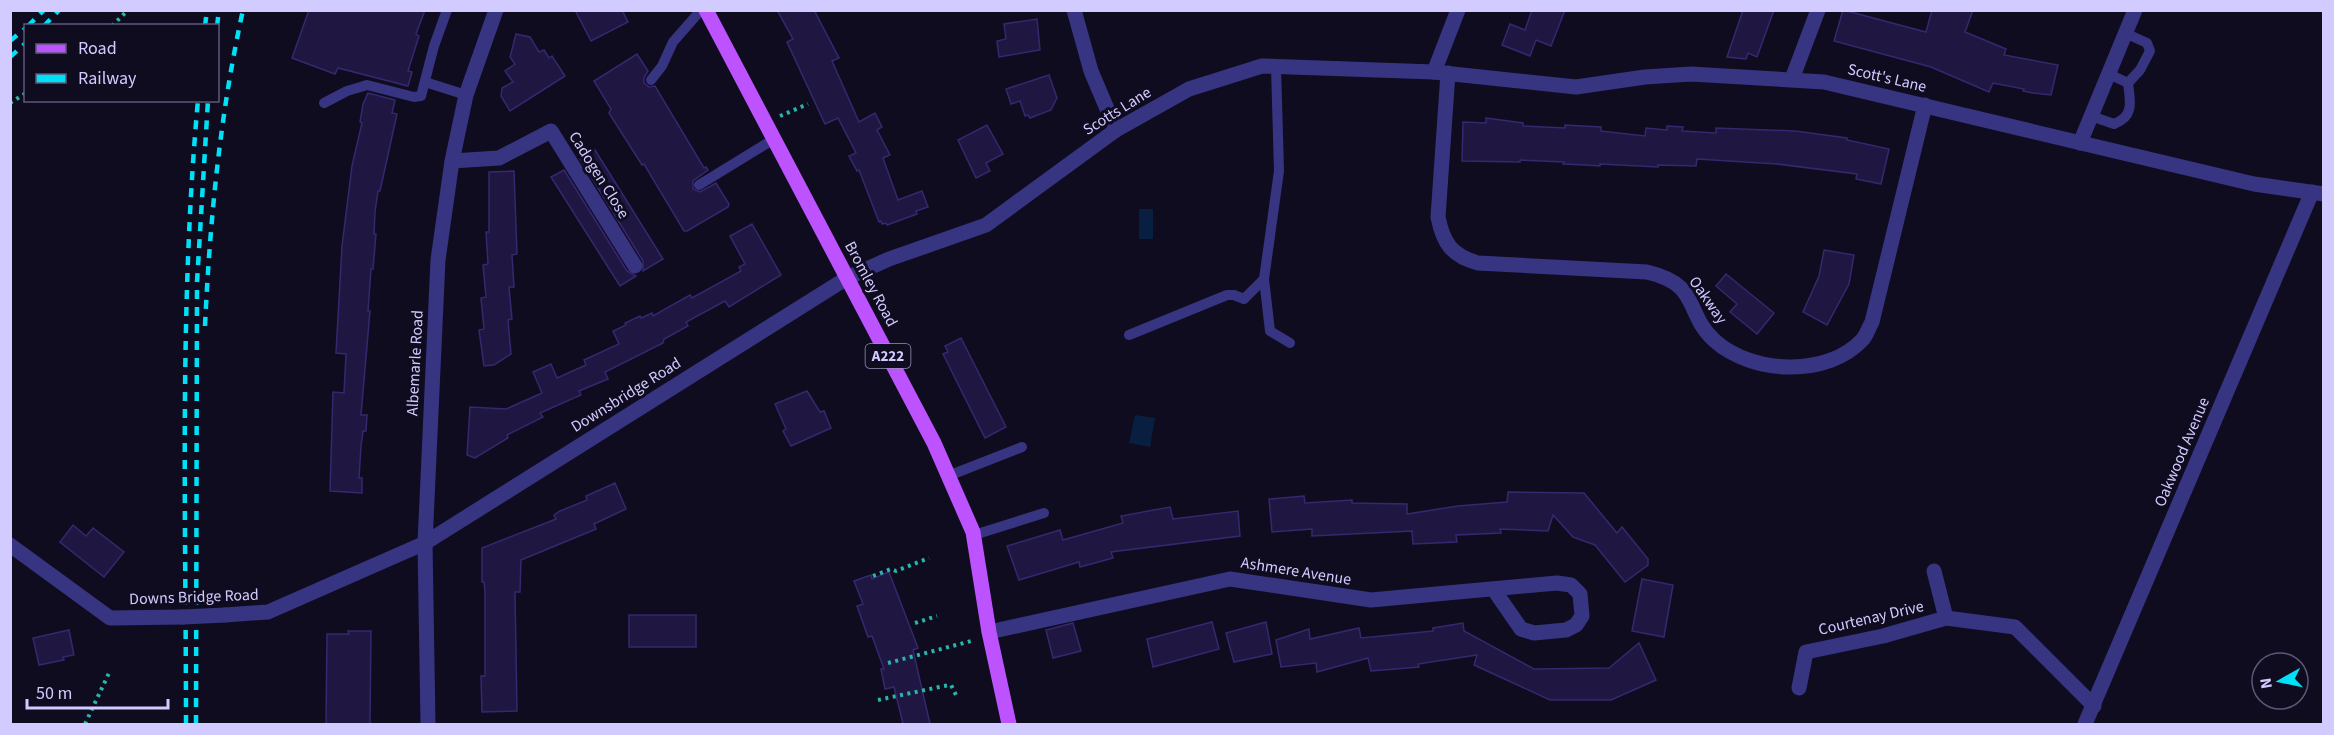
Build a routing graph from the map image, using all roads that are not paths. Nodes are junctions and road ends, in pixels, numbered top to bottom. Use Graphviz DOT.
graph roads {
  1 [pos="447,10"];
  2 [pos="496,10"];
  3 [pos="704,10"];
  4 [pos="1074,10"];
  5 [pos="1458,10"];
  6 [pos="1818,10"];
  7 [pos="2135,10"];
  8 [pos="2125,33"];
  9 [pos="1276,67"];
  10 [pos="1441,73"];
  11 [pos="2109,74"];
  12 [pos="1792,79"];
  13 [pos="651,80"];
  14 [pos="425,82"];
  15 [pos="2128,83"];
  16 [pos="466,95"];
  17 [pos="324,104"];
  18 [pos="1925,105"];
  19 [pos="2091,116"];
  20 [pos="1116,130"];
  21 [pos="774,139"];
  22 [pos="2080,143"];
  23 [pos="452,161"];
  24 [pos="699,185"];
  25 [pos="2318,193"];
  26 [pos="635,266"];
  27 [pos="847,278"];
  28 [pos="1264,279"];
  29 [pos="1129,335"];
  30 [pos="1290,343"];
  31 [pos="1023,447"];
  32 [pos="948,476"];
  33 [pos="1044,513"];
  34 [pos="974,535"];
  35 [pos="424,543"];
  36 [pos="10,545"];
  37 [pos="1934,571"];
  38 [pos="1494,590"];
  39 [pos="1946,618"];
  40 [pos="989,632"];
  41 [pos="1799,688"];
  42 [pos="2094,706"];
  43 [pos="428,724"];
  44 [pos="1009,724"];
  45 [pos="2085,724"];
  1 -- 14 [label="lane"];
  2 -- 16 [label="street, Albemarle Road"];
  3 -- 13 [label="lane"];
  3 -- 21 [label="main road, Bromley Road / A222"];
  4 -- 20 [label="street"];
  5 -- 10 [label="street, Oakway"];
  6 -- 12 [label="street"];
  7 -- 8 [label="street"];
  8 -- 11 [label="street"];
  8 -- 15 [label="lane"];
  9 -- 10 [label="street, Scotts Lane"];
  9 -- 20 [label="street, Scotts Lane"];
  9 -- 28 [label="lane"];
  10 -- 12 [label="street, Scott's Lane"];
  10 -- 18 [label="street, Oakway"];
  11 -- 15 [label="lane"];
  11 -- 19 [label="street"];
  12 -- 18 [label="street, Scott's Lane"];
  14 -- 16 [label="lane"];
  14 -- 17 [label="lane"];
  15 -- 19 [label="lane"];
  16 -- 23 [label="street, Albemarle Road"];
  18 -- 22 [label="street, Scott's Lane"];
  19 -- 22 [label="street"];
  20 -- 27 [label="street, Scotts Lane"];
  21 -- 24 [label="lane"];
  21 -- 27 [label="main road, Bromley Road / A222"];
  22 -- 25 [label="street, Scott's Lane"];
  23 -- 26 [label="street, Cadogen Close"];
  23 -- 35 [label="street, Albemarle Road"];
  25 -- 42 [label="street, Oakwood Avenue"];
  27 -- 32 [label="main road, Bromley Road / A222"];
  27 -- 35 [label="street, Downsbridge Road"];
  28 -- 29 [label="lane"];
  28 -- 30 [label="lane"];
  31 -- 32 [label="lane"];
  32 -- 34 [label="main road, Bromley Road / A222"];
  33 -- 34 [label="lane"];
  34 -- 40 [label="main road, Bromley Road / A222"];
  35 -- 36 [label="street, Downs Bridge Road, bridge"];
  35 -- 43 [label="street, Albemarle Road"];
  37 -- 39 [label="street, Courtenay Drive"];
  38 -- 38 [label="street, Ashmere Avenue"];
  38 -- 40 [label="street, Ashmere Avenue"];
  39 -- 41 [label="street, Courtenay Drive"];
  39 -- 42 [label="street, Courtenay Drive"];
  40 -- 44 [label="main road, Bromley Road / A222"];
  42 -- 45 [label="street, Oakwood Avenue"];
}
